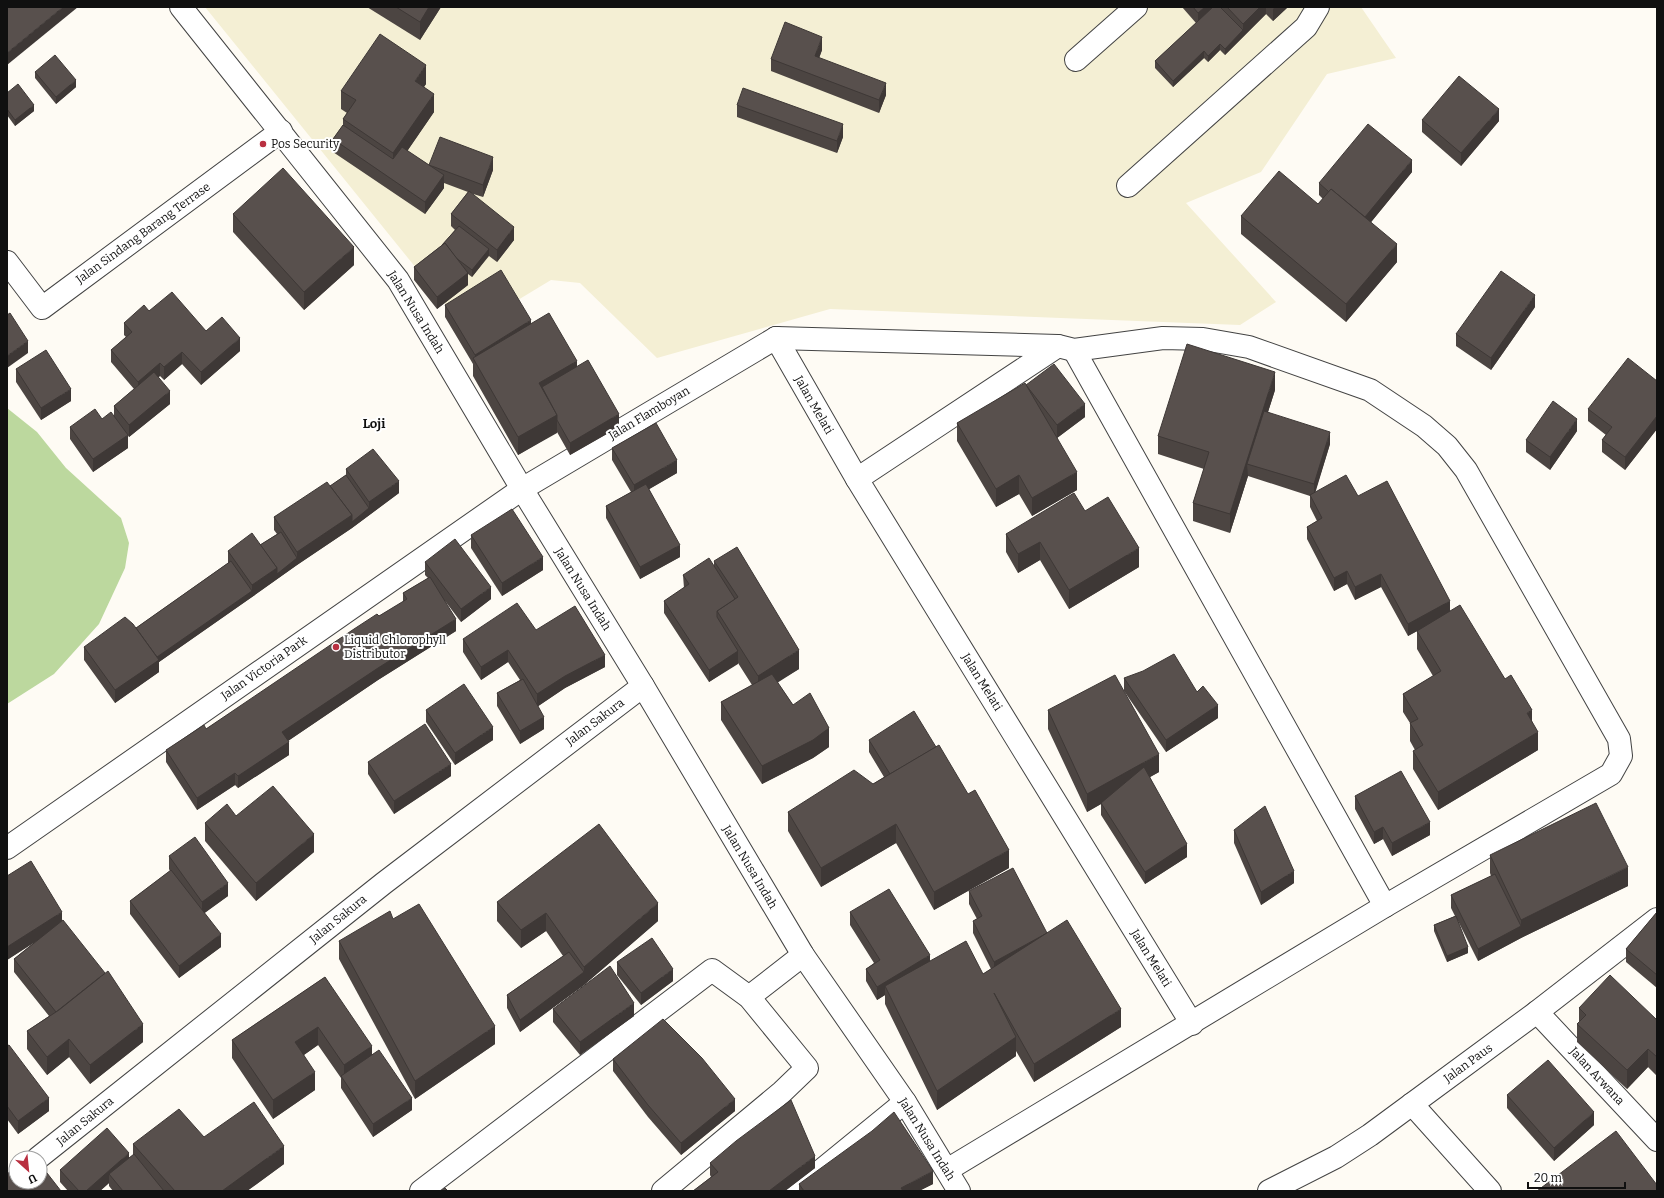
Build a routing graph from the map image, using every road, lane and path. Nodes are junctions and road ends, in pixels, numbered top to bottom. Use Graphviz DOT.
graph roads {
  1 [pos="181,7"];
  2 [pos="1136,7"];
  3 [pos="1318,7"];
  4 [pos="1076,60"];
  5 [pos="281,131"];
  6 [pos="1128,186"];
  7 [pos="9,270"];
  8 [pos="776,338"];
  9 [pos="1066,348"];
  10 [pos="857,479"];
  11 [pos="522,489"];
  12 [pos="643,686"];
  13 [pos="7,848"];
  14 [pos="1385,906"];
  15 [pos="1657,919"];
  16 [pos="803,955"];
  17 [pos="749,997"];
  18 [pos="1537,1012"];
  19 [pos="1192,1024"];
  20 [pos="905,1102"];
  21 [pos="1412,1104"];
  22 [pos="1657,1140"];
  23 [pos="48,1150"];
  24 [pos="947,1170"];
  25 [pos="421,1191"];
  26 [pos="662,1191"];
  27 [pos="796,1191"];
  28 [pos="959,1191"];
  29 [pos="1268,1191"];
  30 [pos="1490,1191"];
  1 -- 5 [label="street, Jalan Nusa Indah"];
  2 -- 4 [label="street"];
  3 -- 6 [label="street"];
  5 -- 7 [label="street, Jalan Sindang Barang Terrase"];
  5 -- 11 [label="street, Jalan Nusa Indah"];
  8 -- 9 [label="street"];
  8 -- 10 [label="street, Jalan Melati"];
  8 -- 11 [label="street, Jalan Flamboyan"];
  9 -- 10 [label="street"];
  9 -- 14 [label="street"];
  9 -- 14 [label="street"];
  10 -- 19 [label="street, Jalan Melati"];
  11 -- 12 [label="street, Jalan Nusa Indah"];
  11 -- 13 [label="street, Jalan Victoria Park"];
  12 -- 16 [label="street, Jalan Nusa Indah"];
  12 -- 23 [label="street, Jalan Sakura"];
  14 -- 19 [label="street"];
  15 -- 18 [label="street, Jalan Paus"];
  16 -- 17 [label="street"];
  16 -- 20 [label="street, Jalan Nusa Indah"];
  17 -- 25 [label="street"];
  17 -- 26 [label="street"];
  18 -- 21 [label="street, Jalan Paus"];
  18 -- 22 [label="street, Jalan Arwana"];
  19 -- 24 [label="street"];
  20 -- 24 [label="street, Jalan Nusa Indah"];
  20 -- 27 [label="street"];
  21 -- 29 [label="street, Jalan Paus"];
  21 -- 30 [label="street"];
  24 -- 28 [label="street, Jalan Nusa Indah"];
}
